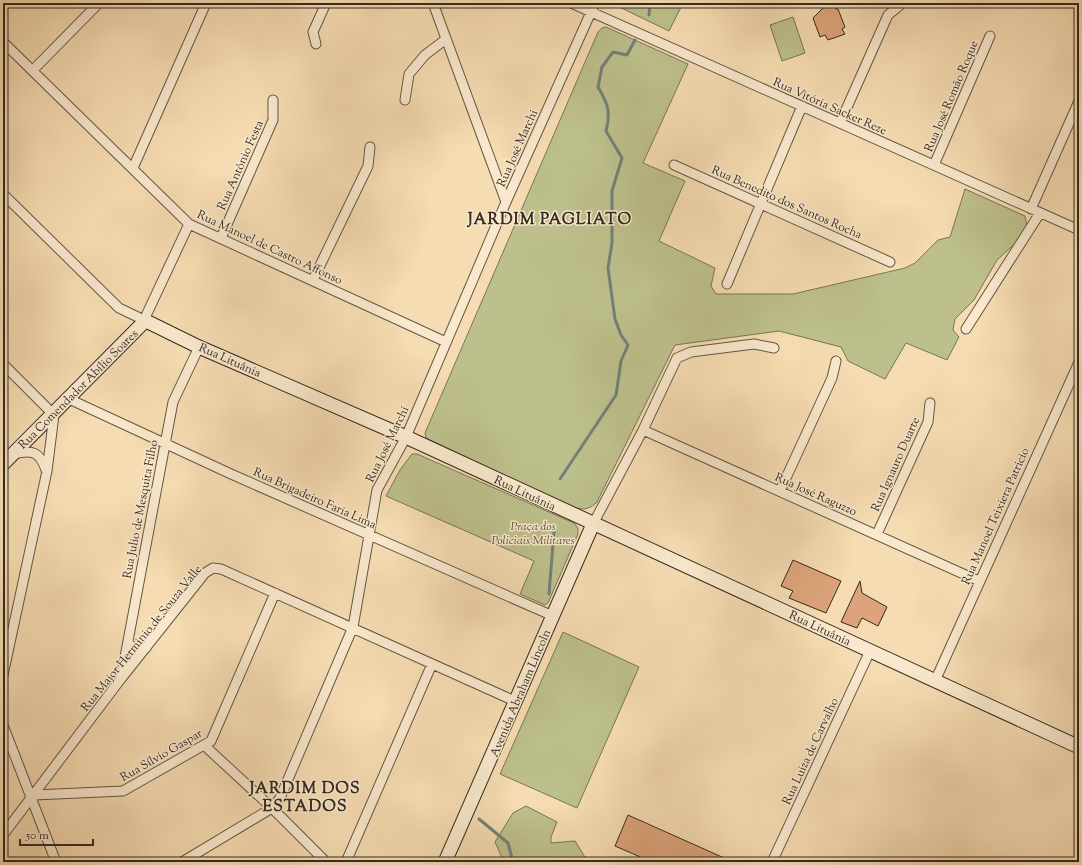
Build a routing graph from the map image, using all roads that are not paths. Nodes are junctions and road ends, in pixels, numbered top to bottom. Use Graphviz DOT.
graph roads {
  1 [pos="99,3"];
  2 [pos="206,3"];
  3 [pos="326,3"];
  4 [pos="433,3"];
  5 [pos="571,3"];
  6 [pos="595,3"];
  7 [pos="899,6"];
  8 [pos="591,12"];
  9 [pos="990,36"];
  10 [pos="446,39"];
  11 [pos="3,42"];
  12 [pos="316,44"];
  13 [pos="33,70"];
  14 [pos="273,100"];
  15 [pos="405,100"];
  16 [pos="1079,101"];
  17 [pos="802,106"];
  18 [pos="840,123"];
  19 [pos="370,147"];
  20 [pos="674,165"];
  21 [pos="934,165"];
  22 [pos="133,168"];
  23 [pos="3,194"];
  24 [pos="506,202"];
  25 [pos="761,204"];
  26 [pos="1031,209"];
  27 [pos="1040,213"];
  28 [pos="189,224"];
  29 [pos="1079,230"];
  30 [pos="221,238"];
  31 [pos="890,262"];
  32 [pos="313,280"];
  33 [pos="727,284"];
  34 [pos="144,320"];
  35 [pos="966,329"];
  36 [pos="446,342"];
  37 [pos="199,347"];
  38 [pos="774,348"];
  39 [pos="836,360"];
  40 [pos="1079,362"];
  41 [pos="3,364"];
  42 [pos="69,399"];
  43 [pos="930,403"];
  44 [pos="54,415"];
  45 [pos="643,430"];
  46 [pos="406,437"];
  47 [pos="165,444"];
  48 [pos="14,454"];
  49 [pos="3,464"];
  50 [pos="47,471"];
  51 [pos="780,491"];
  52 [pos="593,524"];
  53 [pos="877,534"];
  54 [pos="371,536"];
  55 [pos="979,581"];
  56 [pos="275,593"];
  57 [pos="553,616"];
  58 [pos="353,627"];
  59 [pos="128,641"];
  60 [pos="10,643"];
  61 [pos="146,648"];
  62 [pos="870,651"];
  63 [pos="3,655"];
  64 [pos="432,664"];
  65 [pos="3,674"];
  66 [pos="120,680"];
  67 [pos="935,681"];
  68 [pos="517,702"];
  69 [pos="3,725"];
  70 [pos="205,746"];
  71 [pos="1079,747"];
  72 [pos="33,796"];
  73 [pos="272,808"];
  74 [pos="3,835"];
  75 [pos="56,862"];
  76 [pos="182,862"];
  77 [pos="326,862"];
  78 [pos="346,862"];
  79 [pos="446,862"];
  80 [pos="772,862"];
  1 -- 13 [label="street"];
  2 -- 22 [label="street"];
  3 -- 12 [label="street"];
  4 -- 10 [label="street"];
  5 -- 8 [label="street, Rua Vitória Sacker Reze"];
  6 -- 8 [label="street, Rua José Marchi"];
  7 -- 18 [label="street"];
  8 -- 17 [label="street, Rua Vitória Sacker Reze"];
  8 -- 24 [label="street, Rua José Marchi"];
  9 -- 21 [label="street, Rua José Romão Roque"];
  10 -- 15 [label="street"];
  10 -- 24 [label="street"];
  11 -- 13 [label="street, Rua Manoel de Castro Affonso"];
  13 -- 22 [label="street, Rua Manoel de Castro Affonso"];
  14 -- 30 [label="street, Rua Antônio Festa"];
  16 -- 26 [label="street"];
  17 -- 18 [label="street, Rua Vitória Sacker Reze"];
  17 -- 25 [label="street"];
  18 -- 21 [label="street, Rua Vitória Sacker Reze"];
  19 -- 32 [label="street"];
  20 -- 25 [label="street, Rua Benedito dos Santos Rocha"];
  21 -- 26 [label="street, Rua Vitória Sacker Reze"];
  22 -- 28 [label="street, Rua Manoel de Castro Affonso"];
  23 -- 34 [label="street, Rua Lituânia"];
  24 -- 36 [label="street, Rua José Marchi"];
  25 -- 31 [label="street, Rua Benedito dos Santos Rocha"];
  25 -- 33 [label="street"];
  26 -- 27 [label="street, Rua Vitória Sacker Reze"];
  27 -- 29 [label="street, Rua Vitória Sacker Reze"];
  27 -- 35 [label="street"];
  28 -- 30 [label="street, Rua Manoel de Castro Affonso"];
  28 -- 34 [label="street, Rua Comendador Abílio Soares"];
  30 -- 32 [label="street, Rua Manoel de Castro Affonso"];
  32 -- 36 [label="street, Rua Manoel de Castro Affonso"];
  34 -- 37 [label="street, Rua Lituânia"];
  34 -- 42 [label="street, Rua Comendador Abílio Soares"];
  36 -- 46 [label="street, Rua José Marchi"];
  37 -- 46 [label="street, Rua Lituânia"];
  37 -- 47 [label="street, Rua Julio de Mesquita Filho"];
  38 -- 45 [label="street"];
  39 -- 51 [label="street"];
  40 -- 55 [label="street, Rua Manoel Teixiera Patricio"];
  41 -- 44 [label="street"];
  42 -- 44 [label="street, Rua Comendador Abílio Soares"];
  42 -- 47 [label="street, Rua Brigadeiro Faria Lima"];
  43 -- 53 [label="street, Rua Ignauro Duarte"];
  44 -- 48 [label="street, Rua Comendador Abílio Soares"];
  44 -- 50 [label="street"];
  45 -- 51 [label="street, Rua José Raguzzo"];
  45 -- 52 [label="street"];
  46 -- 52 [label="street, Rua Lituânia"];
  46 -- 54 [label="street, Rua José Marchi"];
  47 -- 54 [label="street, Rua Brigadeiro Faria Lima"];
  47 -- 59 [label="street, Rua Julio de Mesquita Filho"];
  48 -- 49 [label="street, Rua Comendador Abílio Soares"];
  48 -- 50 [label="street"];
  50 -- 60 [label="street"];
  51 -- 53 [label="street, Rua José Raguzzo"];
  52 -- 57 [label="street, Avenida Abraham Lincoln"];
  52 -- 62 [label="street, Rua Lituânia"];
  53 -- 55 [label="street, Rua José Raguzzo"];
  54 -- 57 [label="street, Rua Brigadeiro Faria Lima"];
  54 -- 58 [label="street, Rua José Marchi"];
  55 -- 67 [label="street, Rua Manoel Teixiera Patricio"];
  56 -- 58 [label="street, Rua Major Herminio de Souza Valle"];
  56 -- 61 [label="street, Rua Major Herminio de Souza Valle"];
  56 -- 70 [label="street, Rua Sílvio Gaspar"];
  57 -- 68 [label="street, Avenida Abraham Lincoln"];
  58 -- 64 [label="street, Rua Major Herminio de Souza Valle"];
  58 -- 73 [label="street, Rua José Marchi"];
  59 -- 61 [label="street"];
  59 -- 66 [label="street, Rua Julio de Mesquita Filho"];
  60 -- 63 [label="street"];
  60 -- 65 [label="street"];
  61 -- 66 [label="street, Rua Major Herminio de Souza Valle"];
  62 -- 67 [label="street, Rua Lituânia"];
  62 -- 80 [label="street, Rua Luiza de Carvalho"];
  64 -- 68 [label="street, Rua Major Herminio de Souza Valle"];
  64 -- 78 [label="street"];
  66 -- 72 [label="street, Rua Major Herminio de Souza Valle"];
  67 -- 71 [label="street, Rua Lituânia"];
  68 -- 79 [label="street, Avenida Abraham Lincoln"];
  69 -- 72 [label="street"];
  70 -- 72 [label="street, Rua Sílvio Gaspar"];
  70 -- 73 [label="street"];
  72 -- 74 [label="street, Rua Major Herminio de Souza Valle"];
  72 -- 75 [label="street"];
  73 -- 76 [label="street, Rua José Marchi"];
  73 -- 77 [label="street"];
}
